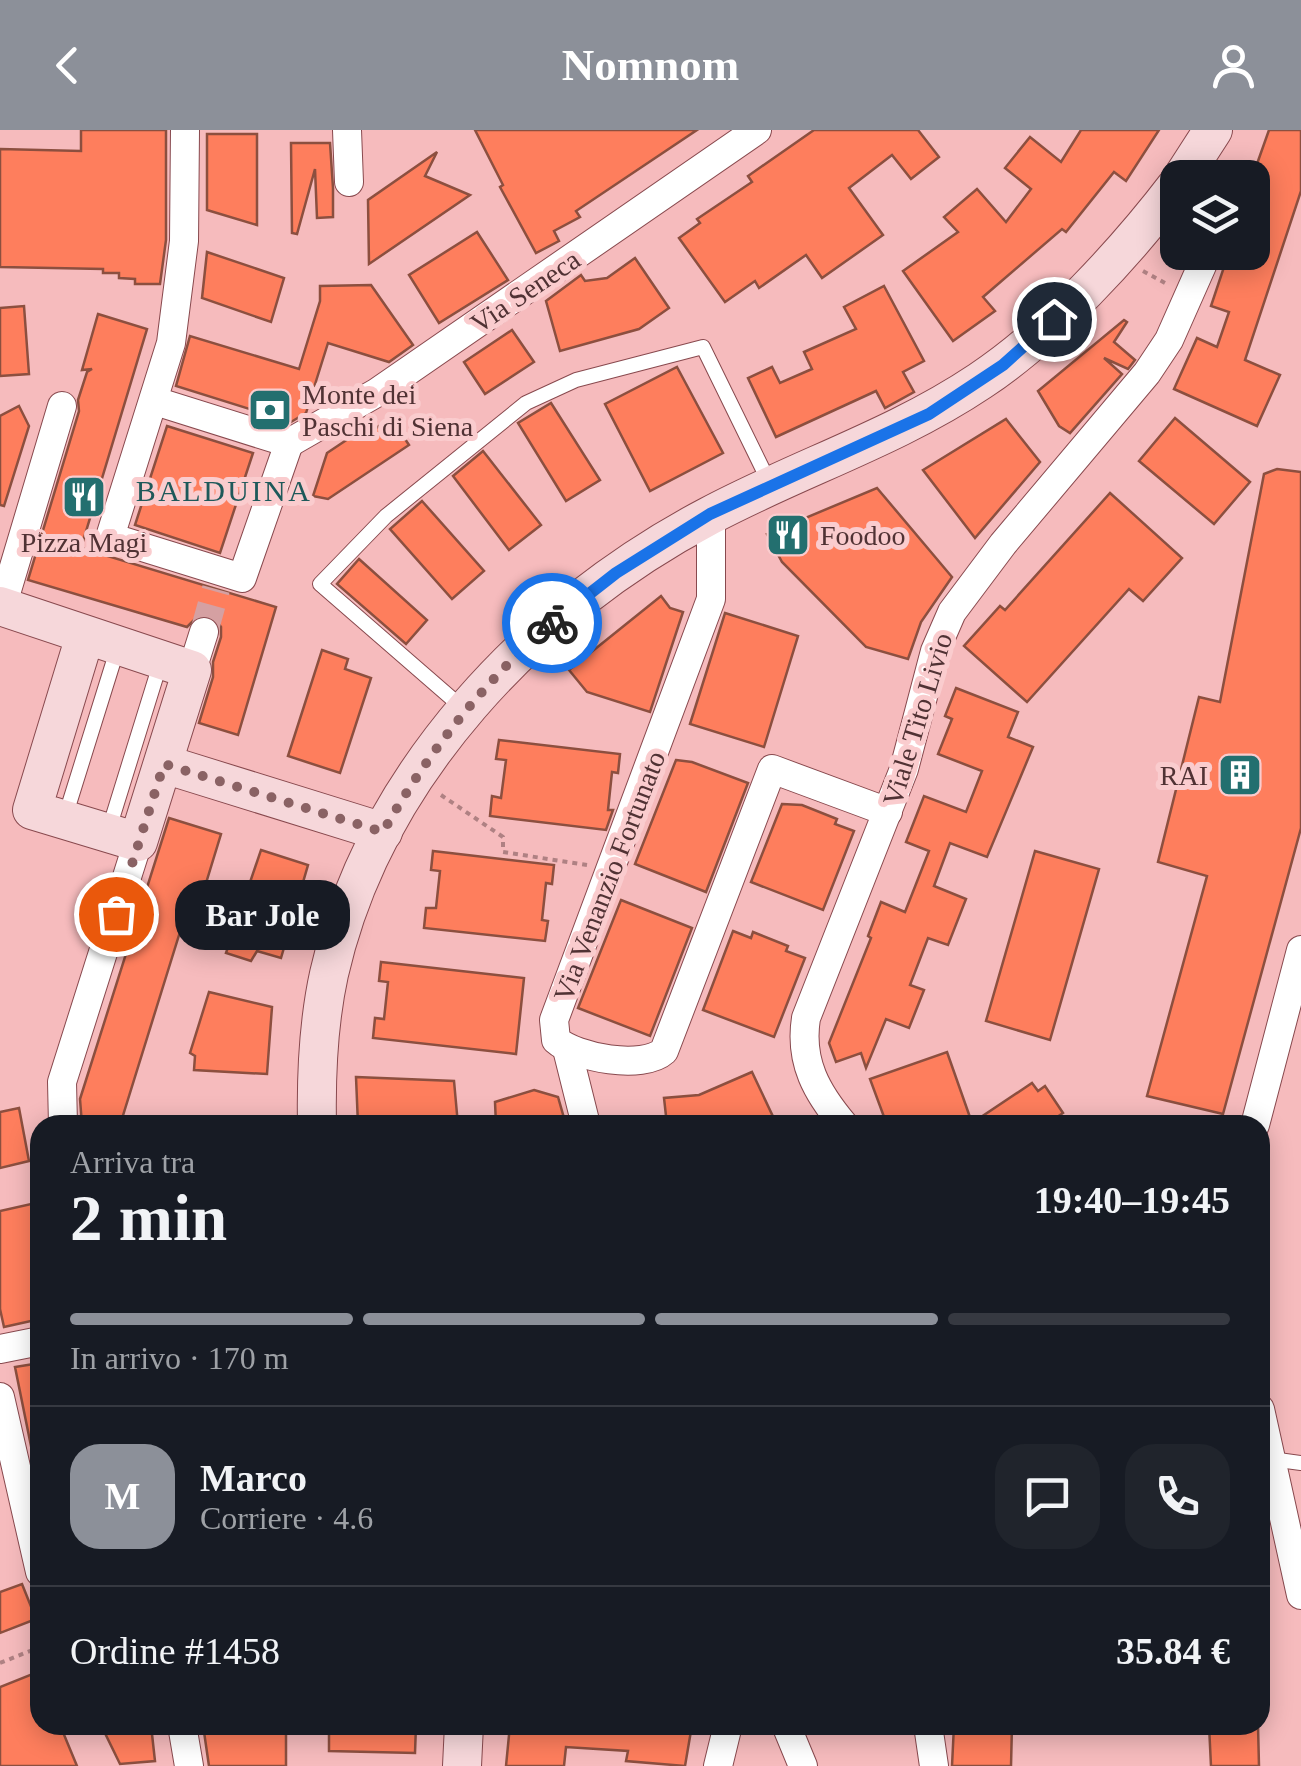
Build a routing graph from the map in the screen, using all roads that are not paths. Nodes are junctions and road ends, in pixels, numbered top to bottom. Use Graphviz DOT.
graph roads {
  1 [pos="185,130"];
  2 [pos="348,130"];
  3 [pos="757,130"];
  4 [pos="349,182"];
  5 [pos="1160,205"];
  6 [pos="1201,270"];
  7 [pos="155,401"];
  8 [pos="62,406"];
  9 [pos="289,444"];
  10 [pos="771,486"];
  11 [pos="695,523"];
  12 [pos="1,606"];
  13 [pos="204,632"];
  14 [pos="102,641"];
  15 [pos="177,665"];
  16 [pos="466,710"];
  17 [pos="164,764"];
  18 [pos="888,812"];
  19 [pos="383,832"];
  20 [pos="123,837"];
  21 [pos="1301,950"];
  22 [pos="1292,1017"];
  23 [pos="567,1049"];
  24 [pos="64,1115"];
  25 [pos="317,1115"];
  26 [pos="584,1115"];
  27 [pos="837,1115"];
  28 [pos="1258,1115"];
  29 [pos="30,1343"];
  30 [pos="0,1349"];
  31 [pos="0,1398"];
  32 [pos="1270,1455"];
  33 [pos="1271,1460"];
  34 [pos="1301,1463"];
  35 [pos="30,1528"];
  36 [pos="1301,1595"];
  37 [pos="184,1735"];
  38 [pos="464,1735"];
  39 [pos="726,1735"];
  40 [pos="790,1735"];
  41 [pos="929,1735"];
  42 [pos="189,1766"];
  43 [pos="462,1766"];
  44 [pos="718,1766"];
  45 [pos="803,1766"];
  46 [pos="934,1766"];
  1 -- 7 [label="street"];
  2 -- 4 [label="street"];
  3 -- 9 [label="street, Via Seneca"];
  5 -- 10 [label="main road"];
  6 -- 18 [label="street, Viale Tito Livio"];
  7 -- 9 [label="street"];
  7 -- 9 [label="street"];
  8 -- 12 [label="street"];
  10 -- 11 [label="main road"];
  10 -- 16 [label="lane"];
  11 -- 16 [label="main road"];
  11 -- 23 [label="street, Via Venanzio Fortunato"];
  12 -- 14 [label="main road"];
  13 -- 15 [label="street"];
  14 -- 15 [label="main road"];
  14 -- 20 [label="main road"];
  15 -- 17 [label="main road"];
  15 -- 20 [label="lane"];
  16 -- 19 [label="main road"];
  17 -- 19 [label="main road"];
  17 -- 20 [label="main road"];
  18 -- 23 [label="street"];
  18 -- 27 [label="street, Viale Tito Livio"];
  19 -- 25 [label="main road"];
  20 -- 24 [label="street"];
  21 -- 22 [label="street"];
  22 -- 28 [label="street"];
  23 -- 26 [label="street, Via Venanzio Fortunato"];
  29 -- 30 [label="street"];
  31 -- 35 [label="street"];
  32 -- 33 [label="street"];
  33 -- 34 [label="lane"];
  33 -- 36 [label="street"];
  37 -- 42 [label="street"];
  38 -- 43 [label="main road"];
  39 -- 44 [label="street"];
  40 -- 45 [label="street"];
  41 -- 46 [label="street"];
}
